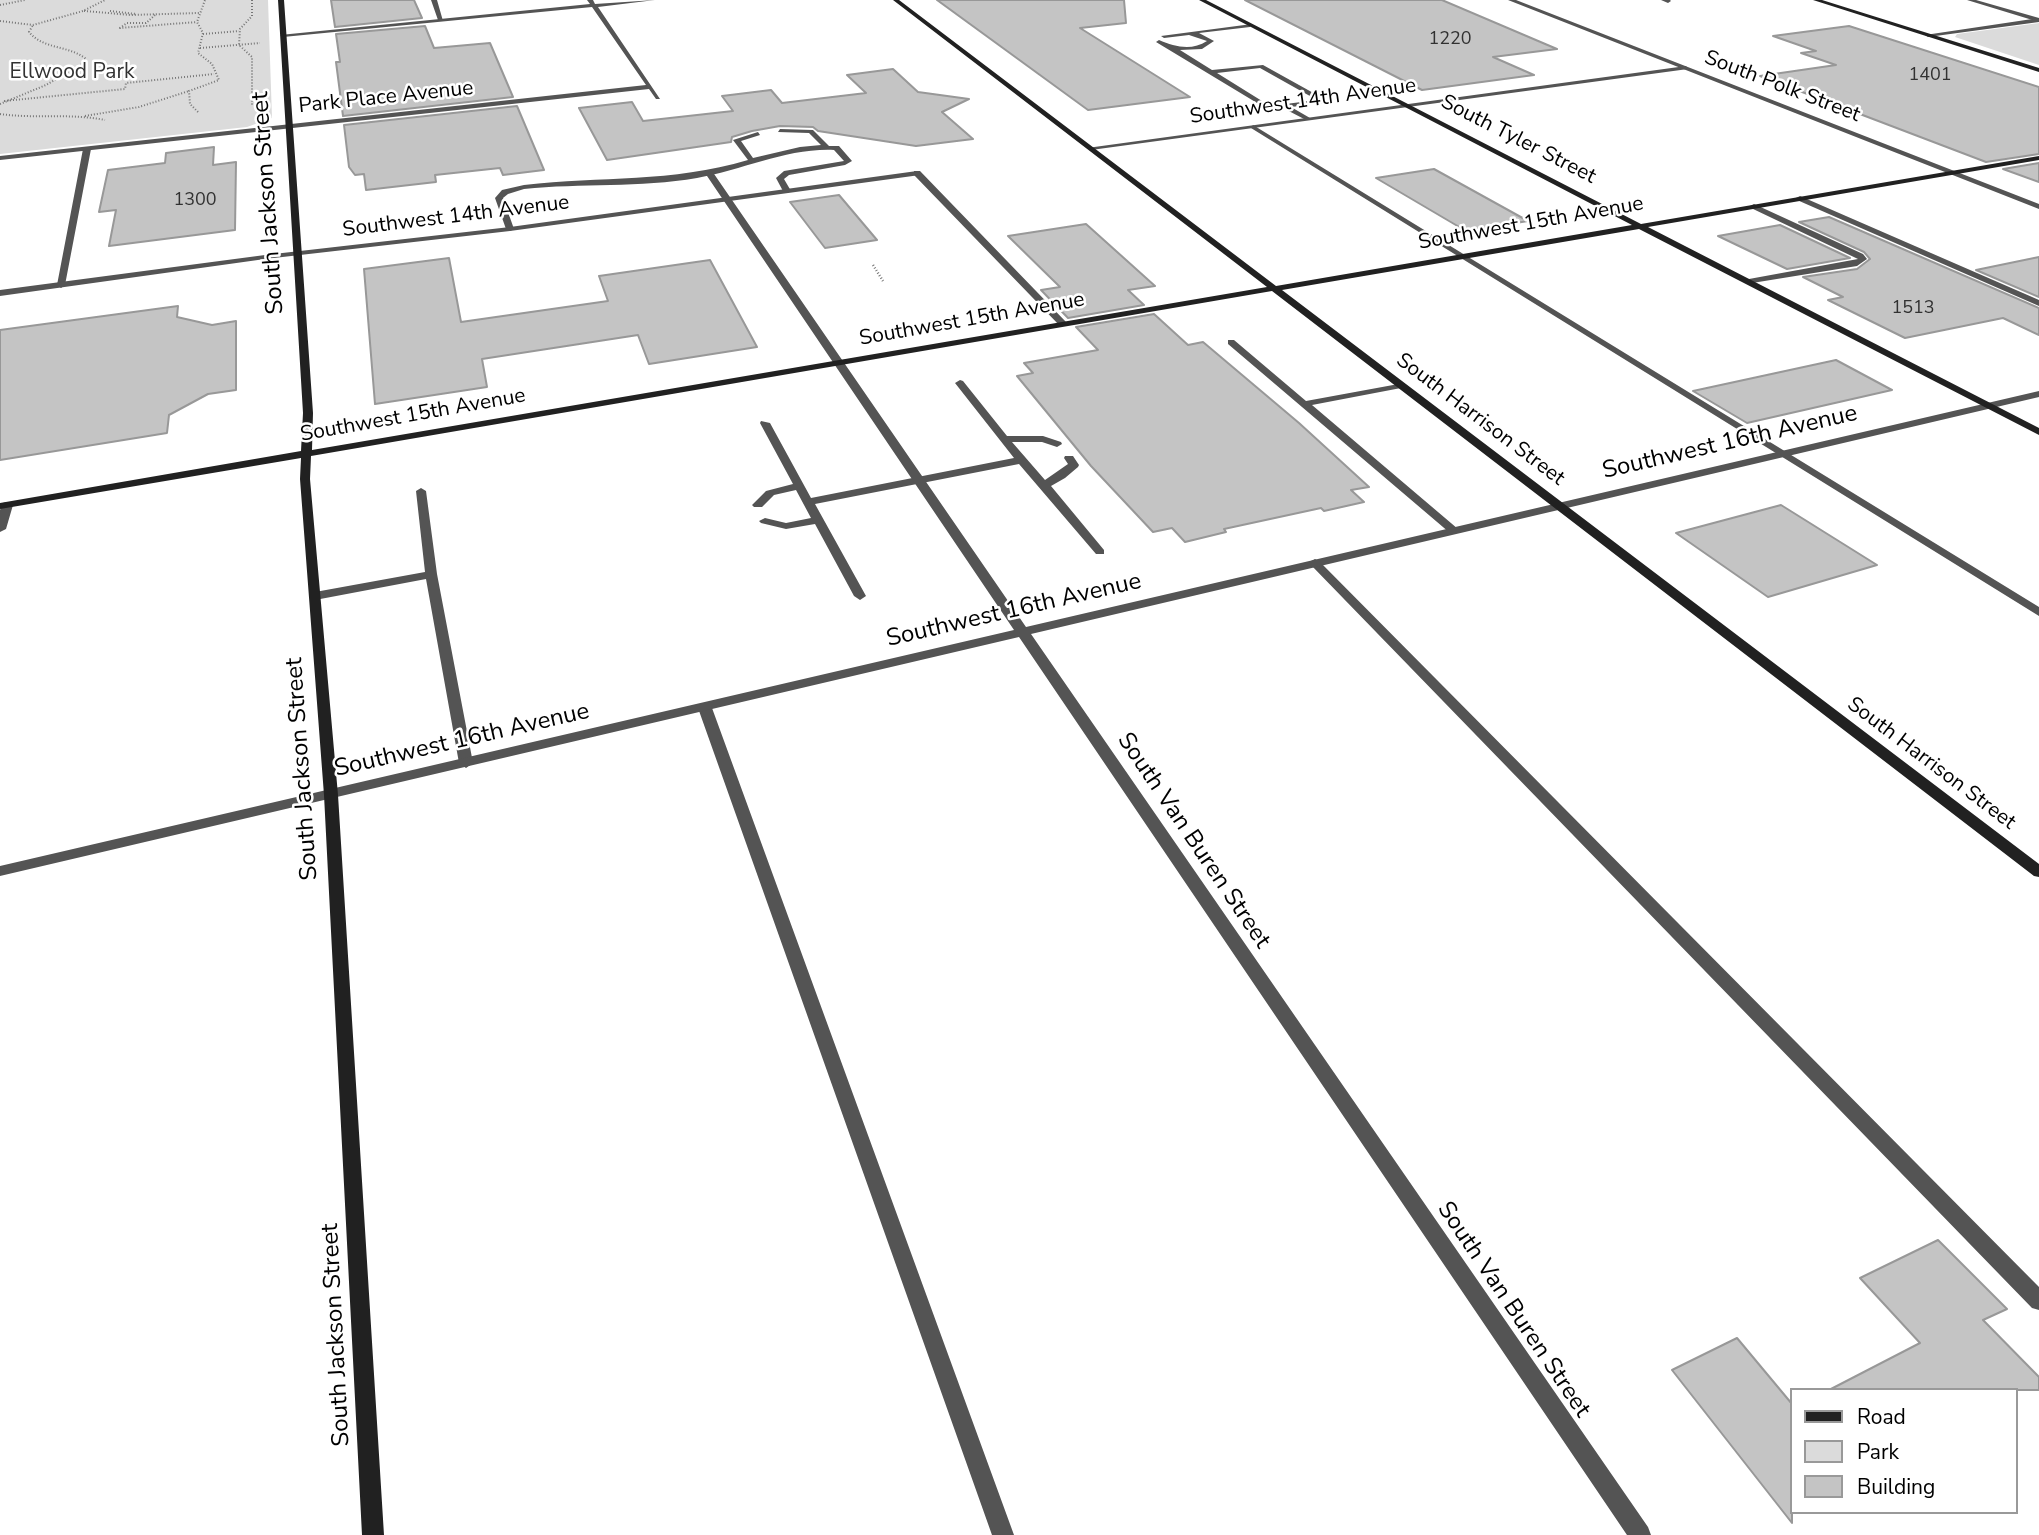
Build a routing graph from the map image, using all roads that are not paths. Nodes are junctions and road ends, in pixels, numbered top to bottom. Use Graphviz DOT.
graph roads {
  1 [pos="281,0"];
  2 [pos="434,0"];
  3 [pos="652,0"];
  4 [pos="897,0"];
  5 [pos="1202,0"];
  6 [pos="1511,0"];
  7 [pos="1816,0"];
  8 [pos="1970,0"];
  9 [pos="592,3"];
  10 [pos="441,20"];
  11 [pos="2039,20"];
  12 [pos="1250,25"];
  13 [pos="1263,31"];
  14 [pos="1181,34"];
  15 [pos="283,35"];
  16 [pos="1928,35"];
  17 [pos="1208,38"];
  18 [pos="1169,46"];
  19 [pos="1686,68"];
  20 [pos="2039,70"];
  21 [pos="1210,72"];
  22 [pos="650,87"];
  23 [pos="658,98"];
  24 [pos="1408,105"];
  25 [pos="1284,106"];
  26 [pos="1308,119"];
  27 [pos="289,126"];
  28 [pos="1252,127"];
  29 [pos="780,131"];
  30 [pos="758,134"];
  31 [pos="827,146"];
  32 [pos="87,149"];
  33 [pos="1091,149"];
  34 [pos="0,158"];
  35 [pos="2039,158"];
  36 [pos="751,160"];
  37 [pos="1951,172"];
  38 [pos="709,173"];
  39 [pos="787,191"];
  40 [pos="1800,198"];
  41 [pos="726,200"];
  42 [pos="1754,206"];
  43 [pos="2039,207"];
  44 [pos="1640,226"];
  45 [pos="510,229"];
  46 [pos="296,254"];
  47 [pos="1462,255"];
  48 [pos="1749,282"];
  49 [pos="61,285"];
  50 [pos="1274,287"];
  51 [pos="0,293"];
  52 [pos="2039,303"];
  53 [pos="1063,324"];
  54 [pos="1231,342"];
  55 [pos="838,363"];
  56 [pos="960,383"];
  57 [pos="1401,385"];
  58 [pos="2039,394"];
  59 [pos="1304,404"];
  60 [pos="1989,406"];
  61 [pos="765,423"];
  62 [pos="2039,432"];
  63 [pos="1004,439"];
  64 [pos="1057,444"];
  65 [pos="307,454"];
  66 [pos="1782,455"];
  67 [pos="1069,458"];
  68 [pos="1021,460"];
  69 [pos="918,481"];
  70 [pos="1044,485"];
  71 [pos="800,486"];
  72 [pos="421,491"];
  73 [pos="808,502"];
  74 [pos="4,505"];
  75 [pos="758,505"];
  76 [pos="1559,506"];
  77 [pos="818,520"];
  78 [pos="765,521"];
  79 [pos="0,529"];
  80 [pos="1454,531"];
  81 [pos="1100,552"];
  82 [pos="1315,564"];
  83 [pos="431,574"];
  84 [pos="315,596"];
  85 [pos="860,596"];
  86 [pos="2039,612"];
  87 [pos="1022,633"];
  88 [pos="705,708"];
  89 [pos="466,763"];
  90 [pos="331,795"];
  91 [pos="0,871"];
  92 [pos="2039,872"];
  93 [pos="2039,1301"];
  94 [pos="373,1535"];
  95 [pos="1003,1535"];
  96 [pos="1640,1535"];
  1 -- 15 [label="main road, South Jackson Street"];
  2 -- 10 [label="street"];
  3 -- 9 [label="street"];
  4 -- 33 [label="main road, South Harrison Street"];
  5 -- 12 [label="main road, South Tyler Street"];
  6 -- 19 [label="street, South Polk Street"];
  7 -- 16 [label="main road"];
  8 -- 11 [label="street"];
  9 -- 10 [label="street"];
  9 -- 22 [label="street"];
  10 -- 15 [label="street"];
  11 -- 16 [label="street"];
  12 -- 13 [label="main road, South Tyler Street"];
  12 -- 14 [label="street"];
  13 -- 17 [label="street"];
  13 -- 24 [label="main road, South Tyler Street"];
  14 -- 17 [label="street"];
  14 -- 18 [label="street"];
  15 -- 27 [label="main road, South Jackson Street"];
  16 -- 20 [label="main road"];
  17 -- 18 [label="street"];
  18 -- 21 [label="street"];
  19 -- 24 [label="street, Southwest 14th Avenue"];
  19 -- 37 [label="street, South Polk Street"];
  21 -- 25 [label="street"];
  21 -- 25 [label="street"];
  22 -- 23 [label="street"];
  22 -- 27 [label="street, Park Place Avenue"];
  24 -- 26 [label="street, Southwest 14th Avenue"];
  24 -- 44 [label="main road, South Tyler Street"];
  25 -- 26 [label="street"];
  26 -- 28 [label="street, Southwest 14th Avenue"];
  27 -- 32 [label="street, Park Place Avenue"];
  27 -- 46 [label="main road, South Jackson Street"];
  28 -- 33 [label="street, Southwest 14th Avenue"];
  28 -- 47 [label="street"];
  29 -- 31 [label="street"];
  30 -- 36 [label="street"];
  31 -- 36 [label="street"];
  31 -- 39 [label="street"];
  32 -- 34 [label="street, Park Place Avenue"];
  32 -- 49 [label="street"];
  33 -- 50 [label="main road, South Harrison Street"];
  35 -- 37 [label="main road, Southwest 15th Avenue"];
  36 -- 38 [label="street"];
  37 -- 40 [label="main road, Southwest 15th Avenue"];
  37 -- 43 [label="street, South Polk Street"];
  38 -- 41 [label="street, South Van Buren Street"];
  38 -- 45 [label="street"];
  39 -- 41 [label="street, Southwest 14th Avenue"];
  39 -- 53 [label="street, Southwest 14th Avenue"];
  40 -- 42 [label="main road, Southwest 15th Avenue"];
  40 -- 52 [label="street"];
  41 -- 45 [label="street, Southwest 14th Avenue"];
  41 -- 55 [label="street, South Van Buren Street"];
  42 -- 44 [label="main road, Southwest 15th Avenue"];
  42 -- 48 [label="street"];
  44 -- 47 [label="main road, Southwest 15th Avenue"];
  44 -- 48 [label="main road, South Tyler Street"];
  45 -- 46 [label="street, Southwest 14th Avenue"];
  46 -- 49 [label="street, Southwest 14th Avenue"];
  46 -- 65 [label="main road, South Jackson Street"];
  47 -- 50 [label="main road, Southwest 15th Avenue"];
  47 -- 66 [label="street"];
  48 -- 60 [label="main road, South Tyler Street"];
  49 -- 51 [label="street, Southwest 14th Avenue"];
  50 -- 53 [label="main road, Southwest 15th Avenue"];
  50 -- 57 [label="main road, South Harrison Street"];
  53 -- 55 [label="main road, Southwest 15th Avenue"];
  54 -- 59 [label="street"];
  55 -- 65 [label="main road, Southwest 15th Avenue"];
  55 -- 69 [label="street, South Van Buren Street"];
  56 -- 63 [label="street"];
  57 -- 59 [label="street"];
  57 -- 76 [label="main road, South Harrison Street"];
  58 -- 60 [label="street, Southwest 16th Avenue"];
  59 -- 80 [label="street"];
  60 -- 62 [label="main road, South Tyler Street"];
  60 -- 66 [label="street, Southwest 16th Avenue"];
  61 -- 71 [label="street"];
  63 -- 64 [label="street"];
  63 -- 68 [label="street"];
  65 -- 74 [label="main road, Southwest 15th Avenue"];
  65 -- 84 [label="main road, South Jackson Street"];
  66 -- 76 [label="street, Southwest 16th Avenue"];
  66 -- 86 [label="street"];
  67 -- 70 [label="street"];
  68 -- 69 [label="street"];
  68 -- 70 [label="street"];
  69 -- 73 [label="street"];
  69 -- 87 [label="street, South Van Buren Street"];
  70 -- 81 [label="street"];
  71 -- 73 [label="street"];
  71 -- 75 [label="street"];
  72 -- 83 [label="street"];
  73 -- 77 [label="street"];
  74 -- 79 [label="street"];
  76 -- 80 [label="street, Southwest 16th Avenue"];
  76 -- 92 [label="main road, South Harrison Street"];
  77 -- 78 [label="street"];
  77 -- 85 [label="street"];
  80 -- 82 [label="street, Southwest 16th Avenue"];
  82 -- 87 [label="street, Southwest 16th Avenue"];
  82 -- 93 [label="street"];
  83 -- 84 [label="street"];
  83 -- 89 [label="street"];
  84 -- 90 [label="main road, South Jackson Street"];
  87 -- 88 [label="street, Southwest 16th Avenue"];
  87 -- 96 [label="street, South Van Buren Street"];
  88 -- 89 [label="street, Southwest 16th Avenue"];
  88 -- 95 [label="street"];
  89 -- 90 [label="street, Southwest 16th Avenue"];
  90 -- 91 [label="street, Southwest 16th Avenue"];
  90 -- 94 [label="main road, South Jackson Street"];
}
